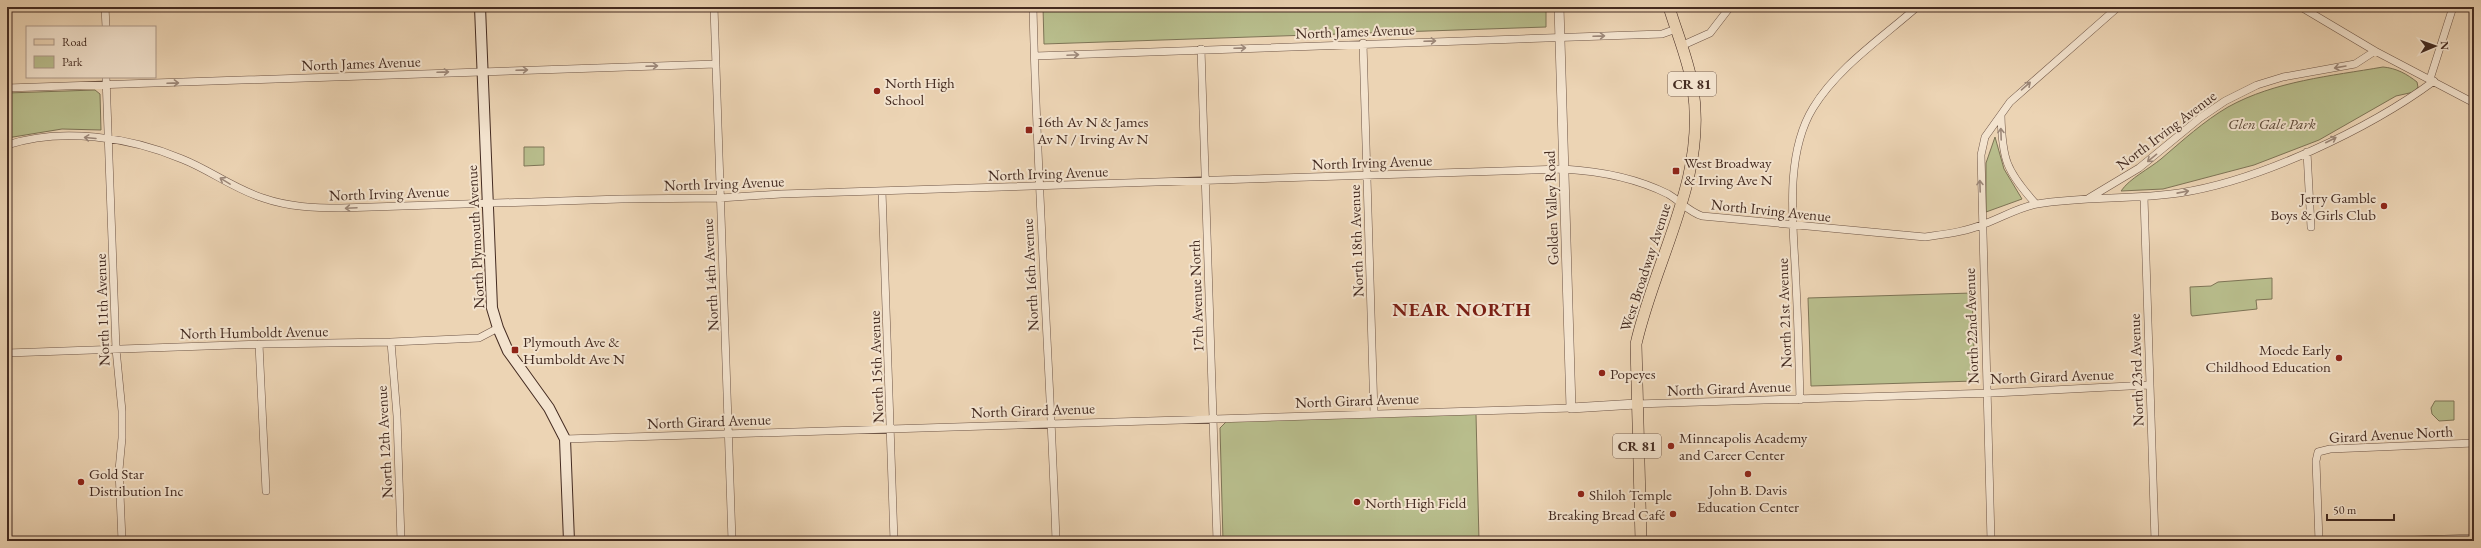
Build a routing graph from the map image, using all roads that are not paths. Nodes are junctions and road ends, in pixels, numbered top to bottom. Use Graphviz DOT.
graph roads {
  1 [pos="105,7"];
  2 [pos="480,7"];
  3 [pos="714,7"];
  4 [pos="1033,7"];
  5 [pos="1559,7"];
  6 [pos="1669,7"];
  7 [pos="1730,7"];
  8 [pos="1917,7"];
  9 [pos="2118,7"];
  10 [pos="2301,7"];
  11 [pos="2453,7"];
  12 [pos="106,26"];
  13 [pos="1676,29"];
  14 [pos="1560,37"];
  15 [pos="1363,43"];
  16 [pos="1681,46"];
  17 [pos="1201,49"];
  18 [pos="2375,50"];
  19 [pos="1034,56"];
  20 [pos="716,64"];
  21 [pos="483,71"];
  22 [pos="2432,80"];
  23 [pos="106,81"];
  24 [pos="7,88"];
  25 [pos="2474,103"];
  26 [pos="2001,115"];
  27 [pos="109,141"];
  28 [pos="7,145"];
  29 [pos="2307,152"];
  30 [pos="1563,169"];
  31 [pos="1367,175"];
  32 [pos="1205,181"];
  33 [pos="1039,186"];
  34 [pos="882,191"];
  35 [pos="720,198"];
  36 [pos="2144,198"];
  37 [pos="2087,199"];
  38 [pos="488,203"];
  39 [pos="1682,203"];
  40 [pos="2036,204"];
  41 [pos="1794,224"];
  42 [pos="1982,225"];
  43 [pos="2311,227"];
  44 [pos="498,328"];
  45 [pos="391,342"];
  46 [pos="259,344"];
  47 [pos="116,349"];
  48 [pos="7,353"];
  49 [pos="2149,385"];
  50 [pos="1986,393"];
  51 [pos="1800,400"];
  52 [pos="1636,404"];
  53 [pos="1571,408"];
  54 [pos="1374,414"];
  55 [pos="1213,418"];
  56 [pos="1052,423"];
  57 [pos="891,429"];
  58 [pos="729,434"];
  59 [pos="565,439"];
  60 [pos="2474,443"];
  61 [pos="266,491"];
  62 [pos="2474,539"];
  63 [pos="122,541"];
  64 [pos="400,541"];
  65 [pos="570,541"];
  66 [pos="732,541"];
  67 [pos="894,541"];
  68 [pos="1056,541"];
  69 [pos="1217,541"];
  70 [pos="1641,541"];
  71 [pos="1991,541"];
  72 [pos="2154,541"];
  73 [pos="2319,541"];
  74 [pos="2414,541"];
  1 -- 12 [label="street"];
  2 -- 21 [label="main road, North Plymouth Avenue"];
  3 -- 20 [label="street, North 14th Avenue"];
  4 -- 19 [label="street, North 16th Avenue"];
  5 -- 14 [label="street, Golden Valley Road"];
  6 -- 13 [label="main road, West Broadway Avenue / CR 81"];
  7 -- 16 [label="street"];
  8 -- 41 [label="street, North 21st Avenue"];
  26 -- 9 [label="street, North 22nd Avenue, one-way"];
  10 -- 18 [label="street"];
  11 -- 22 [label="street"];
  14 -- 13 [label="street, North James Avenue, one-way"];
  13 -- 16 [label="main road, West Broadway Avenue / CR 81"];
  15 -- 14 [label="street, North James Avenue, one-way"];
  14 -- 30 [label="street, Golden Valley Road"];
  17 -- 15 [label="street, North James Avenue, one-way"];
  15 -- 31 [label="street, North 18th Avenue"];
  16 -- 39 [label="main road, West Broadway Avenue / CR 81"];
  19 -- 17 [label="street, North James Avenue, one-way"];
  17 -- 32 [label="street, 17th Avenue North"];
  18 -- 22 [label="street"];
  18 -- 37 [label="street, North Irving Avenue, one-way"];
  19 -- 33 [label="street, North 16th Avenue"];
  21 -- 20 [label="street, North James Avenue, one-way"];
  20 -- 35 [label="street, North 14th Avenue"];
  23 -- 21 [label="street, North James Avenue, one-way"];
  21 -- 38 [label="main road, North Plymouth Avenue"];
  22 -- 25 [label="street"];
  29 -- 22 [label="street, North Irving Avenue, one-way"];
  23 -- 24 [label="street, North James Avenue"];
  23 -- 27 [label="street, North 11th Avenue"];
  40 -- 26 [label="street, one-way"];
  42 -- 26 [label="street, North 22nd Avenue, one-way"];
  27 -- 28 [label="street, North Irving Avenue, one-way"];
  38 -- 27 [label="street, North Irving Avenue, one-way"];
  27 -- 47 [label="street, North 11th Avenue"];
  36 -- 29 [label="street, North Irving Avenue, one-way"];
  29 -- 43 [label="street"];
  30 -- 31 [label="street, North Irving Avenue"];
  30 -- 39 [label="street, North Irving Avenue"];
  30 -- 53 [label="street, Golden Valley Road"];
  31 -- 32 [label="street, North Irving Avenue"];
  31 -- 54 [label="street, North 18th Avenue"];
  32 -- 33 [label="street, North Irving Avenue"];
  32 -- 55 [label="street, 17th Avenue North"];
  33 -- 34 [label="street, North Irving Avenue"];
  33 -- 56 [label="street, North 16th Avenue"];
  34 -- 35 [label="street, North Irving Avenue"];
  34 -- 57 [label="street, North 15th Avenue"];
  35 -- 38 [label="street, North Irving Avenue"];
  35 -- 58 [label="street, North 14th Avenue"];
  36 -- 37 [label="street, North Irving Avenue"];
  36 -- 49 [label="street, North 23rd Avenue"];
  37 -- 40 [label="street, North Irving Avenue"];
  38 -- 44 [label="main road, North Plymouth Avenue"];
  39 -- 41 [label="street, North Irving Avenue"];
  39 -- 52 [label="main road, West Broadway Avenue / CR 81"];
  40 -- 42 [label="street, North Irving Avenue"];
  41 -- 42 [label="street, North Irving Avenue"];
  41 -- 51 [label="street, North 21st Avenue"];
  42 -- 50 [label="street, North 22nd Avenue"];
  44 -- 45 [label="street, North Humboldt Avenue"];
  44 -- 59 [label="main road, North Plymouth Avenue"];
  45 -- 46 [label="street, North Humboldt Avenue"];
  45 -- 64 [label="street, North 12th Avenue"];
  46 -- 47 [label="street, North Humboldt Avenue"];
  46 -- 61 [label="street"];
  47 -- 48 [label="street, North Humboldt Avenue"];
  47 -- 63 [label="street, North 11th Avenue"];
  49 -- 50 [label="street, North Girard Avenue"];
  49 -- 72 [label="street, North 23rd Avenue"];
  50 -- 51 [label="street, North Girard Avenue"];
  50 -- 71 [label="street, North 22nd Avenue"];
  51 -- 52 [label="street, North Girard Avenue"];
  52 -- 53 [label="street, North Girard Avenue"];
  52 -- 70 [label="main road, West Broadway Avenue / CR 81"];
  53 -- 54 [label="street, North Girard Avenue"];
  54 -- 55 [label="street, North Girard Avenue"];
  55 -- 56 [label="street, North Girard Avenue"];
  55 -- 69 [label="street, 17th Avenue North"];
  56 -- 57 [label="street, North Girard Avenue"];
  56 -- 68 [label="street, North 16th Avenue"];
  57 -- 58 [label="street, North Girard Avenue"];
  57 -- 67 [label="street, North 15th Avenue"];
  58 -- 59 [label="street, North Girard Avenue"];
  58 -- 66 [label="street, North 14th Avenue"];
  59 -- 65 [label="main road, North Plymouth Avenue"];
  60 -- 73 [label="street, Girard Avenue North"];
  62 -- 74 [label="street"];
}
